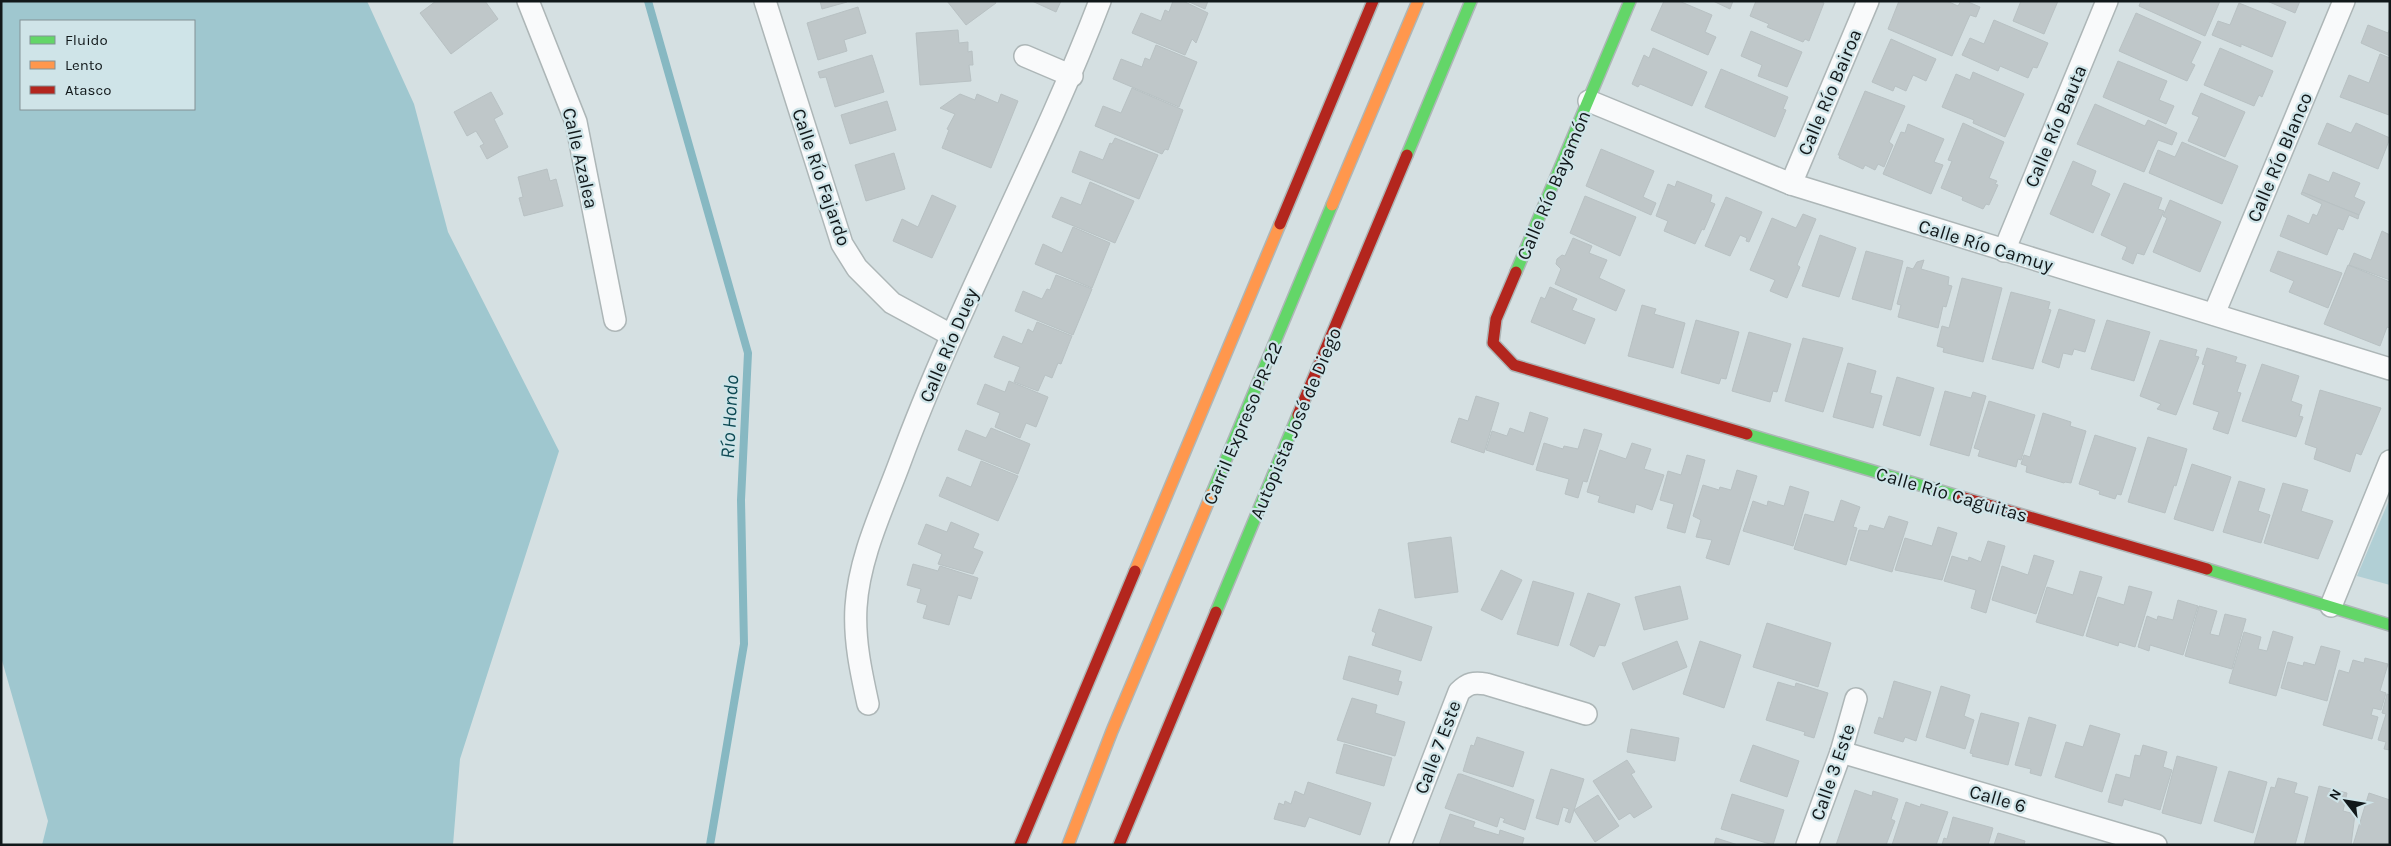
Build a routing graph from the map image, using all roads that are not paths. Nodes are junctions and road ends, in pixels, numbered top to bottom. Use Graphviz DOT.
graph roads {
  1 [pos="528,1"];
  2 [pos="765,1"];
  3 [pos="1100,1"];
  4 [pos="1373,1"];
  5 [pos="1418,1"];
  6 [pos="1471,1"];
  7 [pos="1630,1"];
  8 [pos="1868,1"];
  9 [pos="2107,1"];
  10 [pos="2344,1"];
  11 [pos="1025,56"];
  12 [pos="1072,76"];
  13 [pos="1589,101"];
  14 [pos="1791,184"];
  15 [pos="2004,251"];
  16 [pos="2214,314"];
  17 [pos="615,320"];
  18 [pos="951,336"];
  19 [pos="1514,365"];
  20 [pos="2390,369"];
  21 [pos="2390,461"];
  22 [pos="2331,606"];
  23 [pos="2390,626"];
  24 [pos="1856,699"];
  25 [pos="868,704"];
  26 [pos="1586,714"];
  27 [pos="1841,752"];
  28 [pos="1020,845"];
  29 [pos="1068,845"];
  30 [pos="1119,845"];
  31 [pos="1400,845"];
  32 [pos="1807,845"];
  33 [pos="2156,845"];
  1 -- 17 [label="street, Calle Azalea"];
  2 -- 18 [label="street, Calle Río Fajardo"];
  3 -- 12 [label="street, Calle Río Duey"];
  4 -- 28 [label="main road"];
  5 -- 29 [label="main road, Carril Expreso PR-22"];
  6 -- 30 [label="main road, Autopista José de Diego"];
  7 -- 13 [label="main road, Calle Río Bayamón"];
  8 -- 14 [label="street, Calle Río Bairoa"];
  9 -- 15 [label="street, Calle Río Bauta"];
  10 -- 16 [label="street, Calle Río Blanco"];
  11 -- 12 [label="street"];
  12 -- 18 [label="street, Calle Río Duey"];
  13 -- 14 [label="street, Calle Río Camuy"];
  13 -- 19 [label="main road, Calle Río Bayamón"];
  14 -- 15 [label="street, Calle Río Camuy"];
  15 -- 16 [label="street, Calle Río Camuy"];
  16 -- 20 [label="street, Calle Río Camuy"];
  18 -- 25 [label="street, Calle Río Duey"];
  19 -- 22 [label="main road, Calle Río Caguitas"];
  21 -- 22 [label="street"];
  22 -- 23 [label="main road, Calle Río Caguitas"];
  24 -- 27 [label="street, Calle 3 Este"];
  26 -- 31 [label="street, Calle 7 Este"];
  27 -- 32 [label="street, Calle 3 Este"];
  27 -- 33 [label="street, Calle 6"];
}
